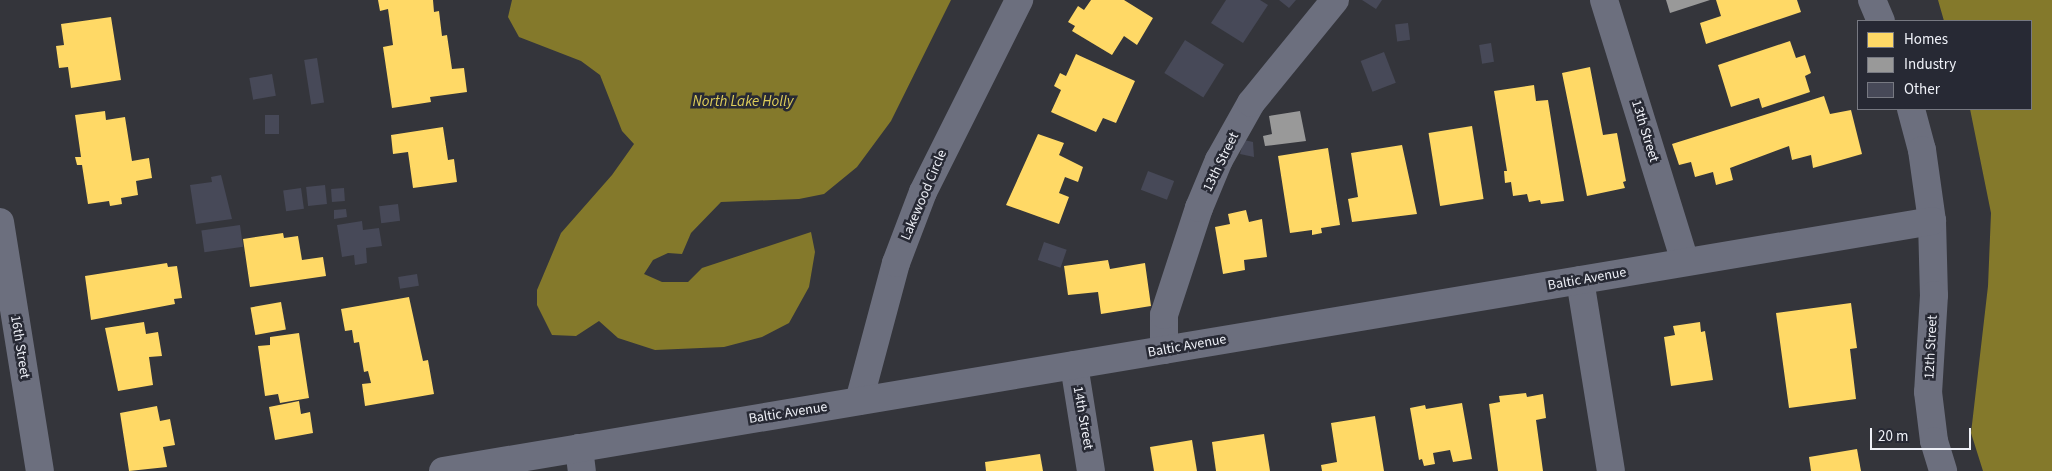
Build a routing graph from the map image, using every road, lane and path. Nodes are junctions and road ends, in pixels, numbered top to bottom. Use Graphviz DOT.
graph roads {
  1 [pos="1019,0"];
  2 [pos="1335,0"];
  3 [pos="1604,0"];
  4 [pos="1872,0"];
  5 [pos="1881,20"];
  6 [pos="1911,110"];
  7 [pos="1932,221"];
  8 [pos="0,222"];
  9 [pos="1685,262"];
  10 [pos="1580,280"];
  11 [pos="1164,350"];
  12 [pos="1074,365"];
  13 [pos="858,401"];
  14 [pos="580,460"];
  15 [pos="40,471"];
  16 [pos="442,471"];
  17 [pos="1092,471"];
  18 [pos="1611,471"];
  19 [pos="1943,471"];
  1 -- 13 [label="street, Lakewood Circle"];
  2 -- 11 [label="street, 13th Street"];
  3 -- 9 [label="street, 13th Street"];
  4 -- 5 [label="street"];
  6 -- 7 [label="street"];
  7 -- 9 [label="street, Baltic Avenue"];
  7 -- 19 [label="street, 12th Street"];
  8 -- 15 [label="street, 16th Street"];
  9 -- 10 [label="street, Baltic Avenue"];
  10 -- 11 [label="street, Baltic Avenue"];
  10 -- 18 [label="street"];
  11 -- 12 [label="street, Baltic Avenue"];
  12 -- 13 [label="street, Baltic Avenue"];
  12 -- 17 [label="street, 14th Street"];
  13 -- 14 [label="street, Baltic Avenue"];
  14 -- 16 [label="street, Baltic Avenue"];
}
